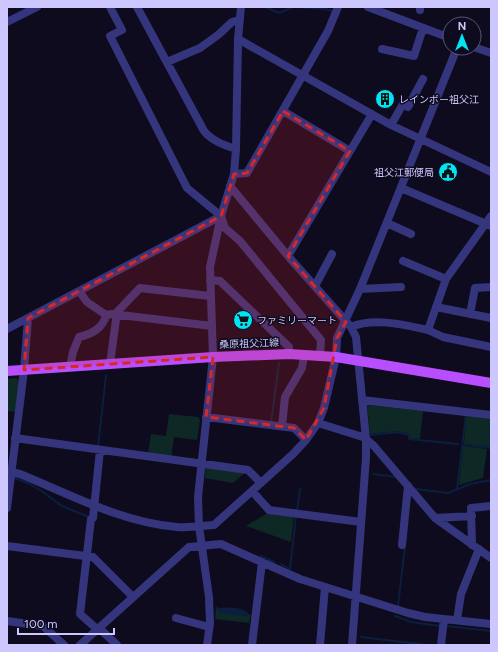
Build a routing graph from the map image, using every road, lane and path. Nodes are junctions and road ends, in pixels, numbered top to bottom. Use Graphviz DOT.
graph roads {
  1 [pos="37,7"];
  2 [pos="110,7"];
  3 [pos="137,7"];
  4 [pos="241,7"];
  5 [pos="338,7"];
  6 [pos="368,7"];
  7 [pos="239,20"];
  8 [pos="7,22"];
  9 [pos="422,28"];
  10 [pos="442,35"];
  11 [pos="238,39"];
  12 [pos="382,49"];
  13 [pos="454,56"];
  14 [pos="167,62"];
  15 [pos="303,76"];
  16 [pos="423,79"];
  17 [pos="283,111"];
  18 [pos="372,114"];
  19 [pos="391,125"];
  20 [pos="421,139"];
  21 [pos="236,149"];
  22 [pos="350,151"];
  23 [pos="491,172"];
  24 [pos="234,174"];
  25 [pos="230,186"];
  26 [pos="401,188"];
  27 [pos="221,216"];
  28 [pos="491,216"];
  29 [pos="387,223"];
  30 [pos="488,225"];
  31 [pos="411,234"];
  32 [pos="332,254"];
  33 [pos="288,256"];
  34 [pos="403,261"];
  35 [pos="446,279"];
  36 [pos="210,280"];
  37 [pos="315,286"];
  38 [pos="401,287"];
  39 [pos="491,287"];
  40 [pos="360,289"];
  41 [pos="79,291"];
  42 [pos="210,296"];
  43 [pos="436,308"];
  44 [pos="116,314"];
  45 [pos="470,314"];
  46 [pos="106,315"];
  47 [pos="28,318"];
  48 [pos="491,318"];
  49 [pos="348,324"];
  50 [pos="212,326"];
  51 [pos="7,330"];
  52 [pos="428,330"];
  53 [pos="491,347"];
  54 [pos="289,354"];
  55 [pos="304,354"];
  56 [pos="320,356"];
  57 [pos="213,357"];
  58 [pos="336,358"];
  59 [pos="358,361"];
  60 [pos="110,364"];
  61 [pos="70,367"];
  62 [pos="24,370"];
  63 [pos="7,372"];
  64 [pos="491,382"];
  65 [pos="362,400"];
  66 [pos="491,415"];
  67 [pos="206,417"];
  68 [pos="318,423"];
  69 [pos="282,426"];
  70 [pos="12,438"];
  71 [pos="366,438"];
  72 [pos="306,440"];
  73 [pos="100,450"];
  74 [pos="200,463"];
  75 [pos="9,471"];
  76 [pos="262,483"];
  77 [pos="408,486"];
  78 [pos="252,491"];
  79 [pos="94,505"];
  80 [pos="491,506"];
  81 [pos="7,508"];
  82 [pos="472,516"];
  83 [pos="450,517"];
  84 [pos="436,518"];
  85 [pos="361,522"];
  86 [pos="445,525"];
  87 [pos="198,526"];
  88 [pos="402,545"];
  89 [pos="7,546"];
  90 [pos="201,546"];
  91 [pos="476,547"];
  92 [pos="87,556"];
  93 [pos="491,558"];
  94 [pos="262,562"];
  95 [pos="325,587"];
  96 [pos="133,597"];
  97 [pos="356,597"];
  98 [pos="176,618"];
  99 [pos="444,619"];
  100 [pos="457,620"];
  101 [pos="7,622"];
  102 [pos="491,624"];
  103 [pos="209,628"];
  104 [pos="98,629"];
  105 [pos="64,645"];
  106 [pos="80,645"];
  107 [pos="117,645"];
  108 [pos="207,645"];
  109 [pos="252,645"];
  110 [pos="320,645"];
  111 [pos="352,645"];
  112 [pos="441,645"];
  1 -- 8 [label="street"];
  2 -- 27 [label="street"];
  3 -- 14 [label="street"];
  4 -- 7 [label="street"];
  5 -- 15 [label="street"];
  6 -- 9 [label="street"];
  7 -- 11 [label="street"];
  7 -- 14 [label="street"];
  9 -- 10 [label="street"];
  9 -- 12 [label="street"];
  11 -- 15 [label="street"];
  11 -- 21 [label="street"];
  13 -- 20 [label="street"];
  14 -- 21 [label="street"];
  15 -- 17 [label="street"];
  15 -- 18 [label="street"];
  16 -- 19 [label="street"];
  17 -- 22 [label="street"];
  17 -- 24 [label="street"];
  18 -- 19 [label="street"];
  18 -- 22 [label="street"];
  19 -- 20 [label="street"];
  20 -- 23 [label="street"];
  20 -- 26 [label="street"];
  21 -- 24 [label="street"];
  22 -- 33 [label="street"];
  24 -- 25 [label="street"];
  25 -- 27 [label="street"];
  25 -- 33 [label="street"];
  26 -- 29 [label="street"];
  26 -- 30 [label="street"];
  27 -- 36 [label="street"];
  27 -- 41 [label="street"];
  27 -- 56 [label="street"];
  28 -- 30 [label="street"];
  29 -- 31 [label="street"];
  29 -- 40 [label="street"];
  30 -- 35 [label="street"];
  32 -- 37 [label="street"];
  33 -- 37 [label="street"];
  34 -- 35 [label="street"];
  35 -- 43 [label="street"];
  36 -- 42 [label="street"];
  36 -- 54 [label="street"];
  37 -- 49 [label="street"];
  38 -- 40 [label="street"];
  39 -- 45 [label="street"];
  40 -- 49 [label="street"];
  41 -- 46 [label="street"];
  41 -- 47 [label="street"];
  42 -- 44 [label="street"];
  42 -- 50 [label="street"];
  43 -- 45 [label="street"];
  43 -- 52 [label="street"];
  44 -- 46 [label="street"];
  44 -- 50 [label="street"];
  44 -- 60 [label="street"];
  45 -- 48 [label="street"];
  46 -- 61 [label="street"];
  47 -- 51 [label="street"];
  47 -- 62 [label="street"];
  49 -- 52 [label="street"];
  49 -- 58 [label="street"];
  49 -- 59 [label="street"];
  50 -- 57 [label="street"];
  52 -- 53 [label="street"];
  54 -- 55 [label="main road, 桑原祖父江線"];
  54 -- 57 [label="main road, 桑原祖父江線"];
  55 -- 56 [label="main road, 桑原祖父江線"];
  55 -- 69 [label="street"];
  56 -- 58 [label="main road, 桑原祖父江線"];
  57 -- 60 [label="main road, 桑原祖父江線"];
  57 -- 67 [label="street"];
  58 -- 59 [label="main road, 桑原祖父江線"];
  58 -- 68 [label="street"];
  59 -- 64 [label="main road, 桑原祖父江線"];
  59 -- 65 [label="street"];
  60 -- 61 [label="main road, 桑原祖父江線"];
  61 -- 62 [label="main road, 桑原祖父江線"];
  62 -- 63 [label="main road, 桑原祖父江線"];
  62 -- 70 [label="street"];
  65 -- 66 [label="street"];
  65 -- 71 [label="street"];
  67 -- 69 [label="street"];
  67 -- 74 [label="street"];
  68 -- 71 [label="street"];
  68 -- 72 [label="street"];
  69 -- 72 [label="street"];
  70 -- 73 [label="street"];
  70 -- 75 [label="street"];
  71 -- 77 [label="street"];
  71 -- 85 [label="street"];
  72 -- 76 [label="street"];
  73 -- 74 [label="street"];
  73 -- 79 [label="street"];
  74 -- 76 [label="street"];
  74 -- 87 [label="street"];
  75 -- 79 [label="street"];
  75 -- 81 [label="street"];
  76 -- 78 [label="street"];
  77 -- 84 [label="street"];
  77 -- 88 [label="street"];
  78 -- 85 [label="street"];
  78 -- 87 [label="street"];
  79 -- 87 [label="street"];
  79 -- 92 [label="street"];
  80 -- 82 [label="street"];
  82 -- 83 [label="street"];
  82 -- 91 [label="street"];
  83 -- 84 [label="street"];
  83 -- 86 [label="street"];
  84 -- 86 [label="street"];
  85 -- 97 [label="street"];
  86 -- 91 [label="street"];
  87 -- 90 [label="street"];
  89 -- 92 [label="street"];
  90 -- 94 [label="street"];
  90 -- 96 [label="street"];
  90 -- 103 [label="street"];
  91 -- 93 [label="street"];
  91 -- 100 [label="street"];
  92 -- 96 [label="street"];
  92 -- 104 [label="street"];
  94 -- 95 [label="street"];
  94 -- 109 [label="street"];
  95 -- 97 [label="street"];
  95 -- 110 [label="street"];
  96 -- 104 [label="street"];
  97 -- 99 [label="street"];
  97 -- 111 [label="street"];
  98 -- 103 [label="street"];
  99 -- 100 [label="street"];
  99 -- 112 [label="street"];
  100 -- 102 [label="street"];
  101 -- 105 [label="street"];
  103 -- 108 [label="street"];
  104 -- 106 [label="street"];
  104 -- 107 [label="street"];
}
